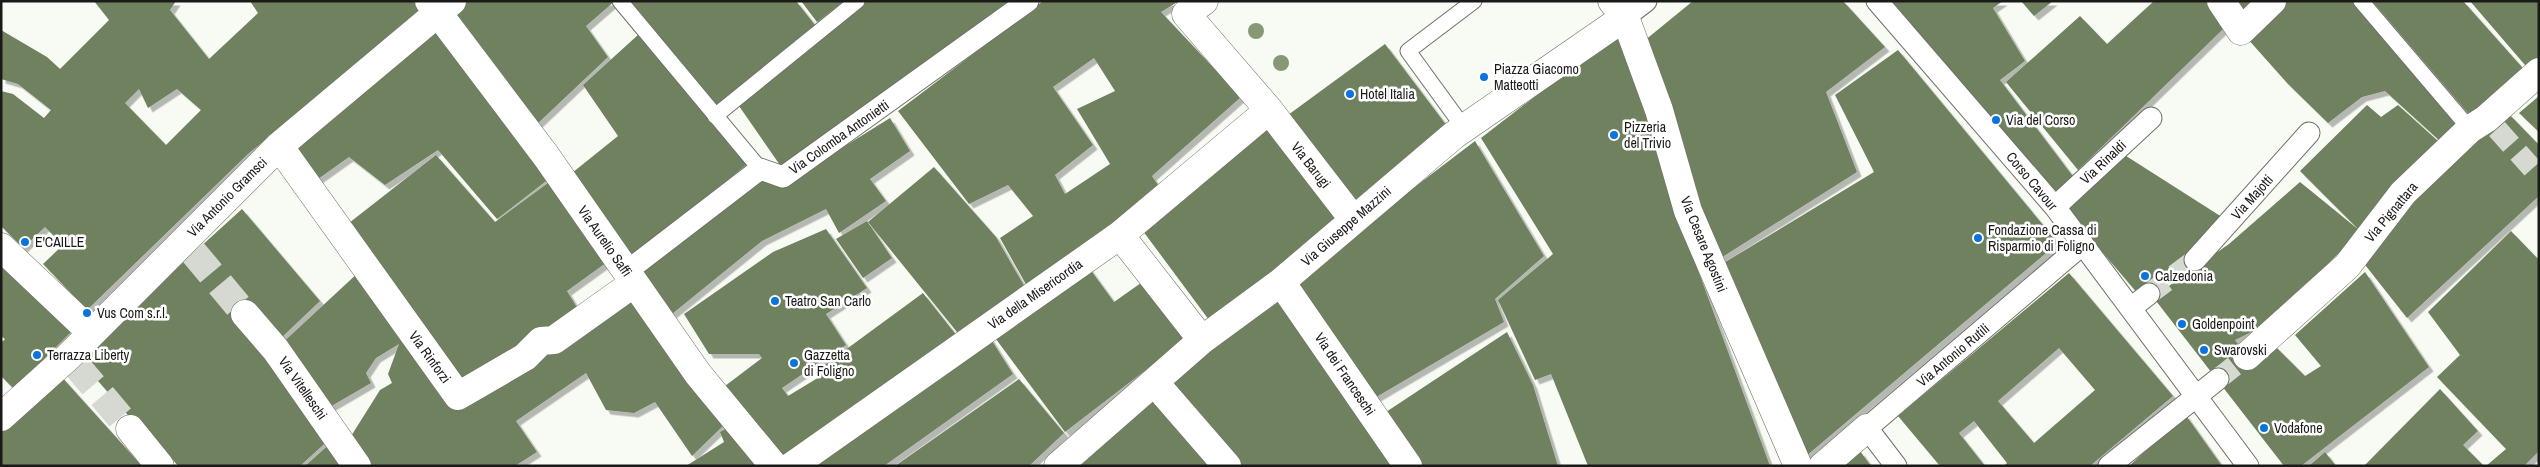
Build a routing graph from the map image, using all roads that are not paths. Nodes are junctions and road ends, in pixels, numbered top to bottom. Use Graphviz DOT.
graph roads {
  1 [pos="620,1"];
  2 [pos="857,1"];
  3 [pos="1028,1"];
  4 [pos="1204,1"];
  5 [pos="1474,1"];
  6 [pos="1878,1"];
  7 [pos="2221,1"];
  8 [pos="2272,1"];
  9 [pos="2360,1"];
  10 [pos="439,5"];
  11 [pos="1627,6"];
  12 [pos="2539,72"];
  13 [pos="1269,110"];
  14 [pos="715,116"];
  15 [pos="2151,118"];
  16 [pos="2484,126"];
  17 [pos="1464,128"];
  18 [pos="2309,134"];
  19 [pos="279,146"];
  20 [pos="760,169"];
  21 [pos="2055,207"];
  22 [pos="1353,219"];
  23 [pos="1120,235"];
  24 [pos="2083,244"];
  25 [pos="1,247"];
  26 [pos="2194,260"];
  27 [pos="630,277"];
  28 [pos="1281,282"];
  29 [pos="2149,294"];
  30 [pos="2131,308"];
  31 [pos="245,314"];
  32 [pos="92,333"];
  33 [pos="1202,340"];
  34 [pos="2246,356"];
  35 [pos="2218,379"];
  36 [pos="1155,383"];
  37 [pos="2196,396"];
  38 [pos="5,405"];
  39 [pos="1867,428"];
  40 [pos="130,429"];
  41 [pos="160,466"];
  42 [pos="357,466"];
  43 [pos="774,466"];
  44 [pos="792,466"];
  45 [pos="1058,466"];
  46 [pos="1227,466"];
  47 [pos="1408,466"];
  48 [pos="1798,466"];
  49 [pos="1823,466"];
  50 [pos="1896,466"];
  51 [pos="2109,466"];
  52 [pos="2248,466"];
  1 -- 14 [label="lane"];
  2 -- 14 [label="lane"];
  3 -- 20 [label="street, Via Colomba Antonietti"];
  4 -- 13 [label="street"];
  5 -- 17 [label="lane"];
  6 -- 21 [label="street, Corso Cavour"];
  7 -- 8 [label="street"];
  9 -- 16 [label="lane"];
  10 -- 19 [label="street, Via Antonio Gramsci"];
  10 -- 27 [label="street, Via Aurelio Saffi"];
  11 -- 17 [label="street, Via Giuseppe Mazzini"];
  11 -- 48 [label="street, Via Cesare Agostini"];
  12 -- 16 [label="street, Via Pignattara"];
  13 -- 22 [label="street, Via Barugi"];
  13 -- 23 [label="street, Via della Misericordia"];
  14 -- 20 [label="lane"];
  15 -- 21 [label="street, Via Rinaldi"];
  16 -- 34 [label="street, Via Pignattara"];
  17 -- 22 [label="street, Via Giuseppe Mazzini"];
  18 -- 26 [label="street, Via Majotti"];
  19 -- 27 [label="street, Via Rinforzi"];
  19 -- 32 [label="street, Via Antonio Gramsci"];
  20 -- 27 [label="street"];
  21 -- 24 [label="street, Corso Cavour"];
  22 -- 28 [label="street, Via Giuseppe Mazzini"];
  23 -- 33 [label="street"];
  23 -- 44 [label="street, Via della Misericordia"];
  24 -- 30 [label="street, Corso Cavour"];
  24 -- 39 [label="street, Via Antonio Rutili"];
  25 -- 32 [label="street"];
  27 -- 43 [label="street, Via Aurelio Saffi"];
  28 -- 33 [label="street, Via Giuseppe Mazzini"];
  28 -- 47 [label="street, Via dei Franceschi"];
  29 -- 30 [label="street"];
  30 -- 37 [label="street, Corso Cavour"];
  31 -- 42 [label="street, Via Vitelleschi"];
  32 -- 38 [label="street, Via Antonio Gramsci"];
  33 -- 36 [label="street, Via Giuseppe Mazzini"];
  35 -- 37 [label="street"];
  36 -- 45 [label="street, Via Giuseppe Mazzini"];
  36 -- 46 [label="street"];
  37 -- 51 [label="street"];
  37 -- 52 [label="street, Corso Cavour"];
  39 -- 49 [label="street, Via Antonio Rutili"];
  39 -- 50 [label="street"];
  40 -- 41 [label="street"];
}
